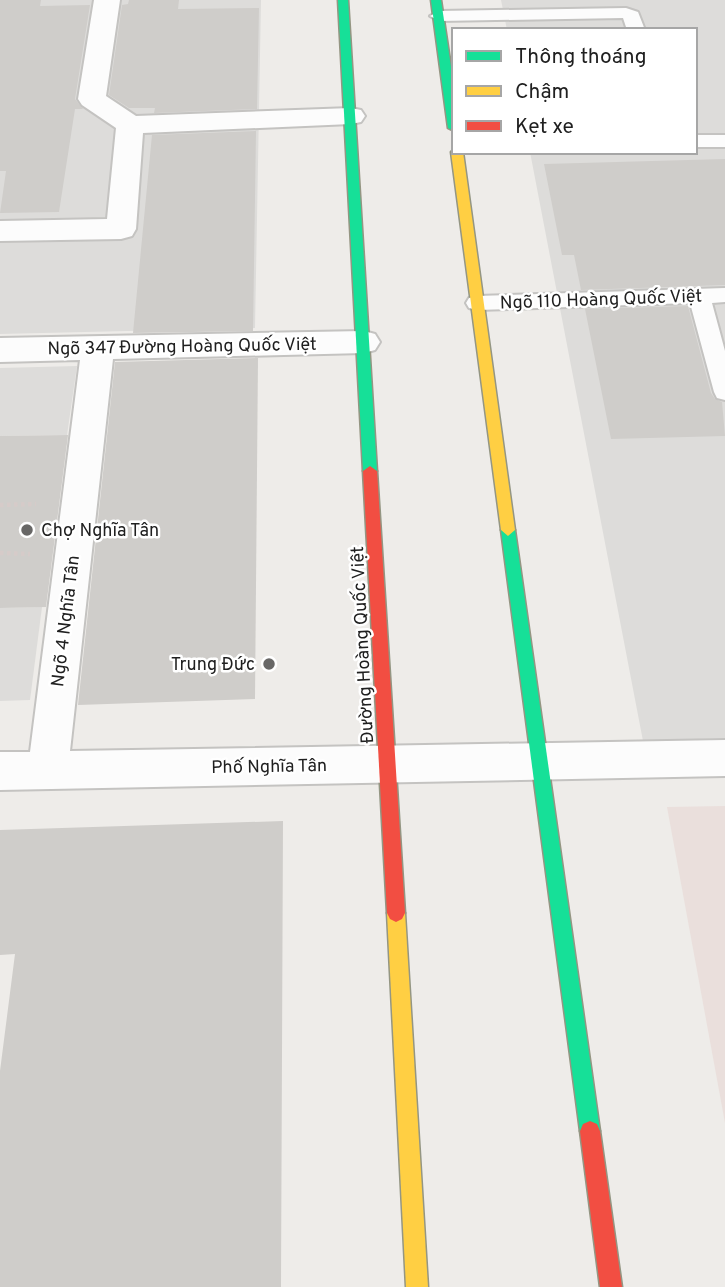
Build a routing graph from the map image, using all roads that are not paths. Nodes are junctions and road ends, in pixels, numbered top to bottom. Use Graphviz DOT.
graph roads {
  1 [pos="107,0"];
  2 [pos="343,0"];
  3 [pos="438,8"];
  4 [pos="635,28"];
  5 [pos="452,113"];
  6 [pos="351,116"];
  7 [pos="130,125"];
  8 [pos="697,141"];
  9 [pos="725,141"];
  10 [pos="457,154"];
  11 [pos="0,231"];
  12 [pos="725,295"];
  13 [pos="699,296"];
  14 [pos="477,303"];
  15 [pos="364,342"];
  16 [pos="98,347"];
  17 [pos="0,350"];
  18 [pos="725,392"];
  19 [pos="725,758"];
  20 [pos="538,762"];
  21 [pos="388,764"];
  22 [pos="48,769"];
  23 [pos="0,771"];
  24 [pos="417,1287"];
  25 [pos="611,1287"];
  1 -- 7 [label="street"];
  2 -- 6 [label="main road, Đường Hoàng Quốc Việt"];
  3 -- 4 [label="lane"];
  3 -- 5 [label="main road"];
  6 -- 7 [label="street"];
  6 -- 15 [label="main road, Đường Hoàng Quốc Việt"];
  7 -- 11 [label="street"];
  8 -- 9 [label="lane"];
  10 -- 14 [label="main road"];
  12 -- 13 [label="lane, Ngõ 110 Hoàng Quốc Việt"];
  13 -- 14 [label="lane, Ngõ 110 Hoàng Quốc Việt"];
  13 -- 18 [label="lane"];
  14 -- 20 [label="main road"];
  15 -- 16 [label="street, Ngõ 347 Đường Hoàng Quốc Việt"];
  15 -- 21 [label="main road, Đường Hoàng Quốc Việt"];
  16 -- 17 [label="street, Ngõ 347 Đường Hoàng Quốc Việt"];
  16 -- 22 [label="street, Ngõ 4 Nghĩa Tân"];
  19 -- 20 [label="street, Phố Nghĩa Tân"];
  20 -- 21 [label="street, Phố Nghĩa Tân"];
  20 -- 25 [label="main road"];
  21 -- 22 [label="street, Phố Nghĩa Tân"];
  21 -- 24 [label="main road, Đường Hoàng Quốc Việt"];
  22 -- 23 [label="street, Phố Nghĩa Tân"];
}
